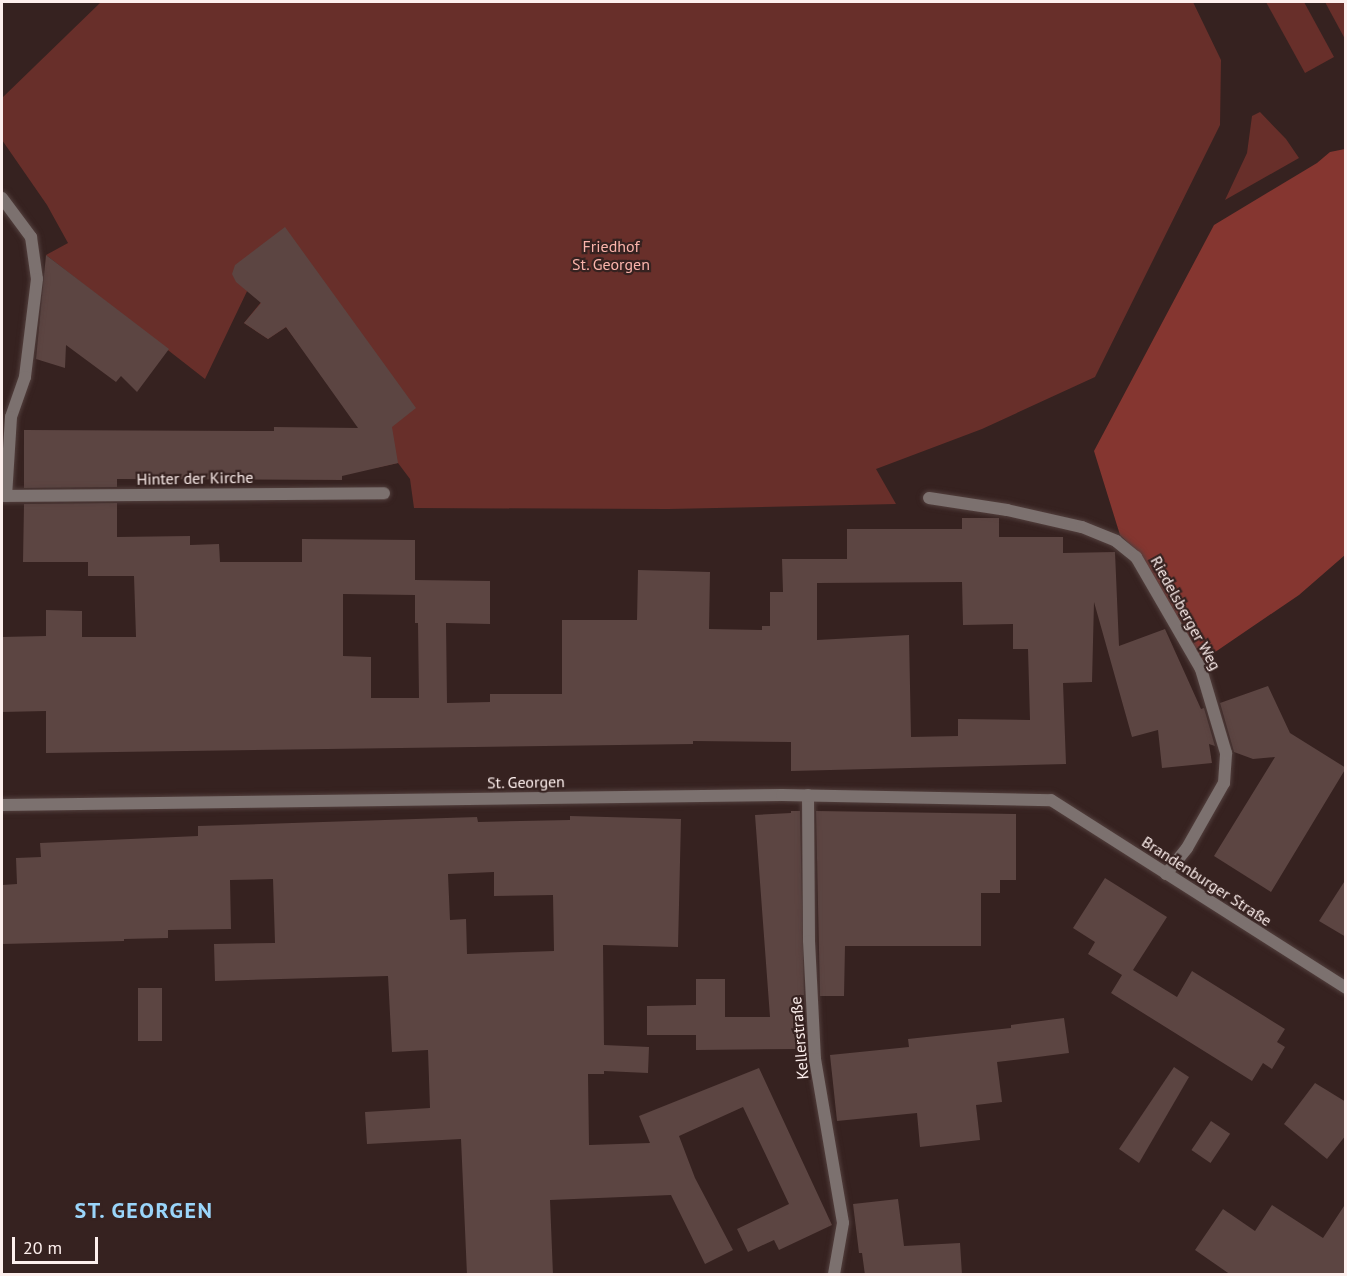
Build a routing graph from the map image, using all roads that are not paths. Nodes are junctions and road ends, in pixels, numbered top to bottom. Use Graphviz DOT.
graph roads {
  1 [pos="2,198"];
  2 [pos="384,493"];
  3 [pos="4,496"];
  4 [pos="929,498"];
  5 [pos="808,795"];
  6 [pos="1051,800"];
  7 [pos="2,804"];
  8 [pos="1166,874"];
  9 [pos="1346,988"];
  10 [pos="834,1275"];
  1 -- 3 [label="street, Hinter der Kirche"];
  2 -- 3 [label="street, Hinter der Kirche"];
  4 -- 8 [label="street, Riedelsberger Weg"];
  5 -- 6 [label="street, St. Georgen"];
  5 -- 7 [label="street, St. Georgen"];
  5 -- 10 [label="street, Kellerstraße"];
  6 -- 8 [label="street, Brandenburger Straße"];
  8 -- 9 [label="street, Brandenburger Straße"];
}
